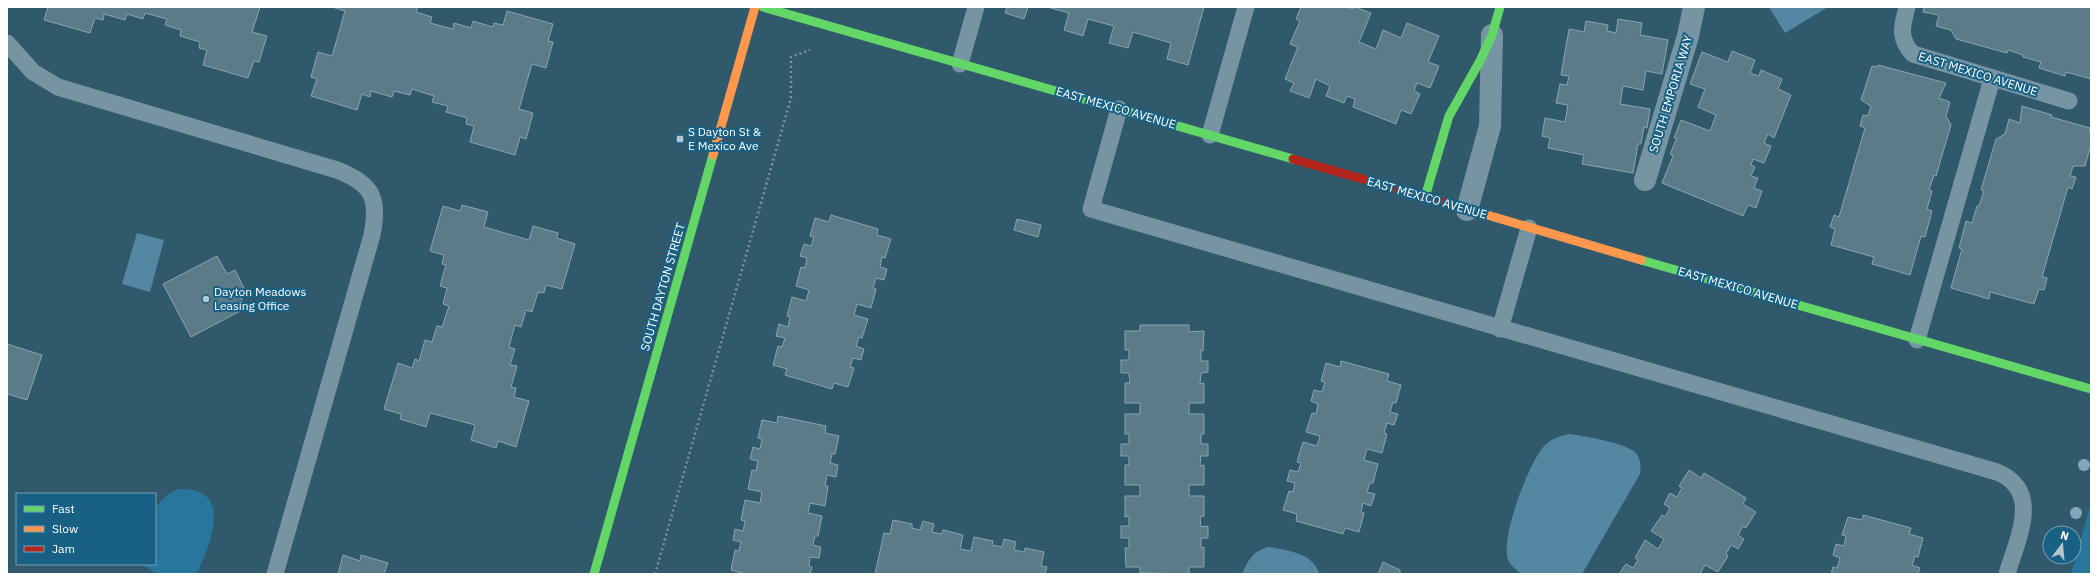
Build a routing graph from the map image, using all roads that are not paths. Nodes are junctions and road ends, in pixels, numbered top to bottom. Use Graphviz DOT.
graph roads {
  1 [pos="755,7"];
  2 [pos="763,7"];
  3 [pos="976,7"];
  4 [pos="1246,7"];
  5 [pos="1500,7"];
  6 [pos="1694,7"];
  7 [pos="1907,7"];
  8 [pos="1492,35"];
  9 [pos="7,43"];
  10 [pos="960,64"];
  11 [pos="1992,79"];
  12 [pos="2069,101"];
  13 [pos="1119,109"];
  14 [pos="1210,135"];
  15 [pos="1645,180"];
  16 [pos="1425,198"];
  17 [pos="1467,210"];
  18 [pos="1528,228"];
  19 [pos="1500,329"];
  20 [pos="1917,340"];
  21 [pos="2091,389"];
  22 [pos="275,574"];
  23 [pos="594,574"];
  24 [pos="2007,574"];
  1 -- 23 [label="street, SOUTH DAYTON STREET"];
  2 -- 10 [label="street, EAST MEXICO AVENUE"];
  3 -- 10 [label="lane"];
  4 -- 14 [label="lane"];
  5 -- 8 [label="street"];
  6 -- 15 [label="street, SOUTH EMPORIA WAY"];
  7 -- 11 [label="lane, EAST MEXICO AVENUE"];
  8 -- 16 [label="street"];
  8 -- 17 [label="street"];
  9 -- 22 [label="lane"];
  10 -- 13 [label="street, EAST MEXICO AVENUE"];
  11 -- 12 [label="lane, EAST MEXICO AVENUE"];
  11 -- 20 [label="lane"];
  13 -- 14 [label="street, EAST MEXICO AVENUE"];
  13 -- 19 [label="lane"];
  14 -- 16 [label="street, EAST MEXICO AVENUE"];
  16 -- 17 [label="street, EAST MEXICO AVENUE"];
  17 -- 18 [label="street, EAST MEXICO AVENUE"];
  18 -- 19 [label="lane"];
  18 -- 20 [label="street, EAST MEXICO AVENUE"];
  19 -- 24 [label="lane"];
  20 -- 21 [label="street, EAST MEXICO AVENUE"];
}
